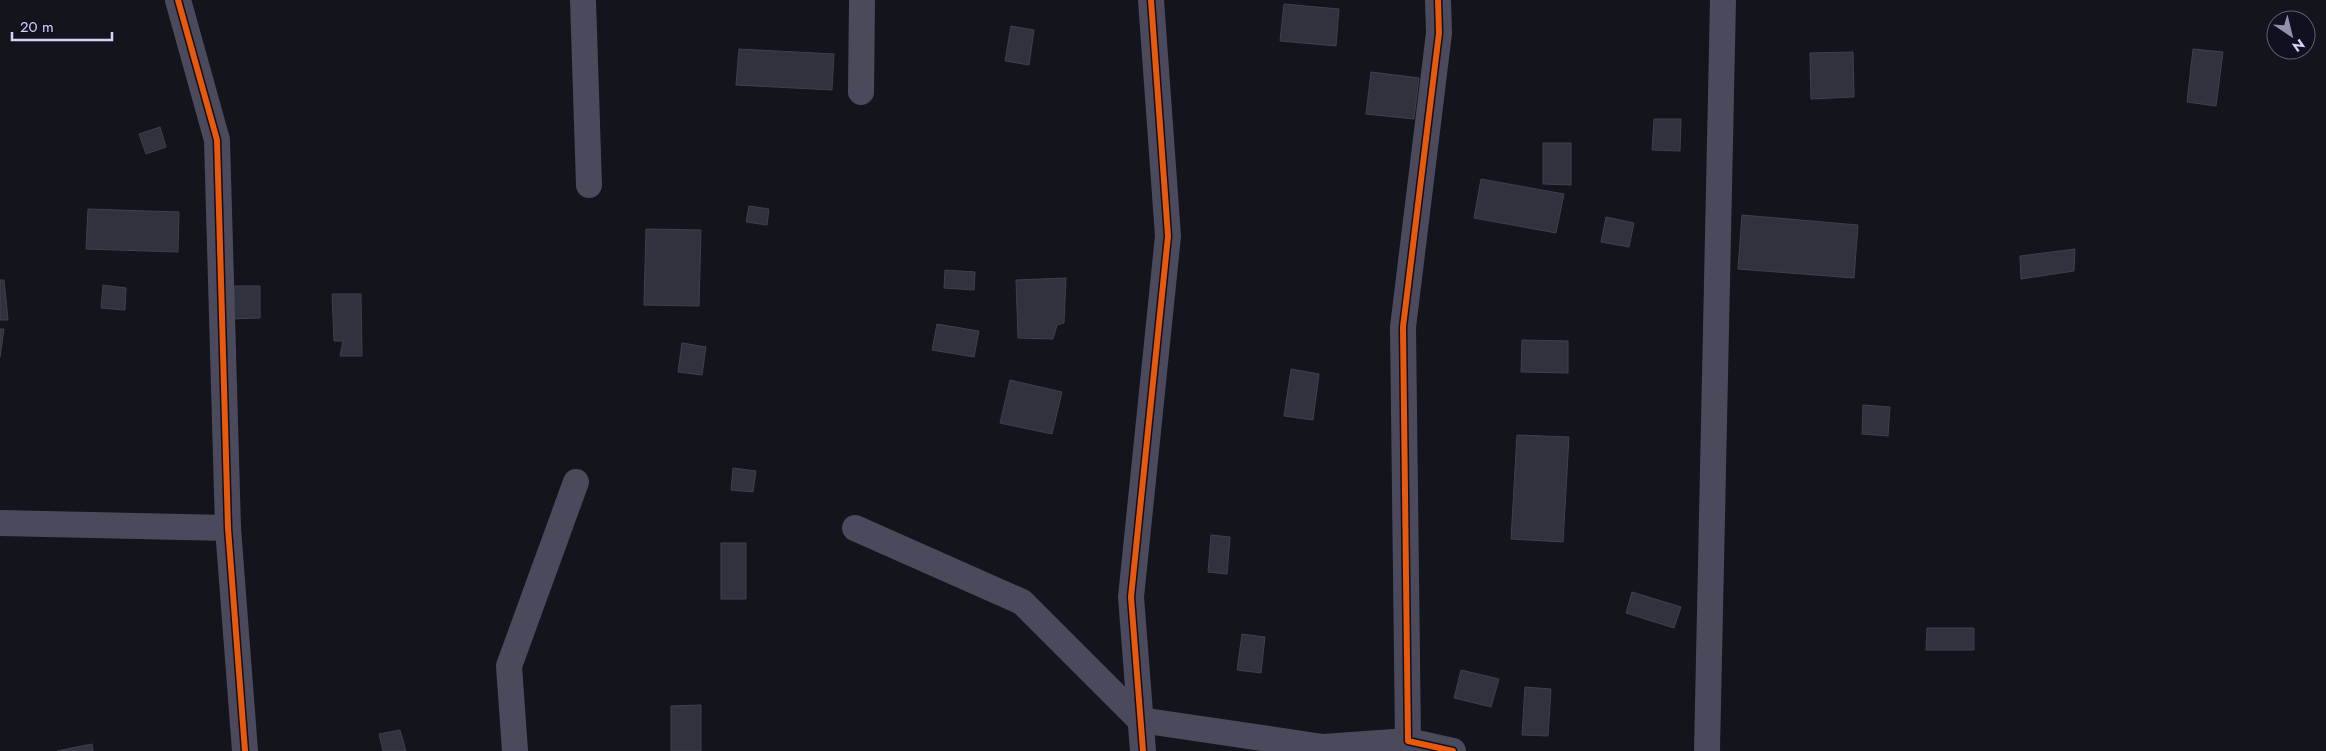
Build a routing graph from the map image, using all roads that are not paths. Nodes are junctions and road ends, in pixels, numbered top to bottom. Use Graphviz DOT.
graph roads {
  1 [pos="583,0"];
  2 [pos="862,0"];
  3 [pos="1151,0"];
  4 [pos="1438,0"];
  5 [pos="1723,0"];
  6 [pos="173,1"];
  7 [pos="861,92"];
  8 [pos="589,185"];
  9 [pos="576,482"];
  10 [pos="0,522"];
  11 [pos="228,528"];
  12 [pos="855,528"];
  13 [pos="1140,720"];
  14 [pos="1408,746"];
  15 [pos="245,751"];
  16 [pos="515,751"];
  17 [pos="1143,751"];
  18 [pos="1453,751"];
  19 [pos="1707,751"];
  1 -- 8 [label="street"];
  2 -- 7 [label="street"];
  3 -- 13 [label="street"];
  4 -- 14 [label="street"];
  5 -- 19 [label="street"];
  6 -- 11 [label="street"];
  9 -- 16 [label="street"];
  10 -- 11 [label="street"];
  11 -- 15 [label="street"];
  12 -- 13 [label="street"];
  13 -- 14 [label="street"];
  13 -- 17 [label="street"];
  14 -- 18 [label="street"];
}
